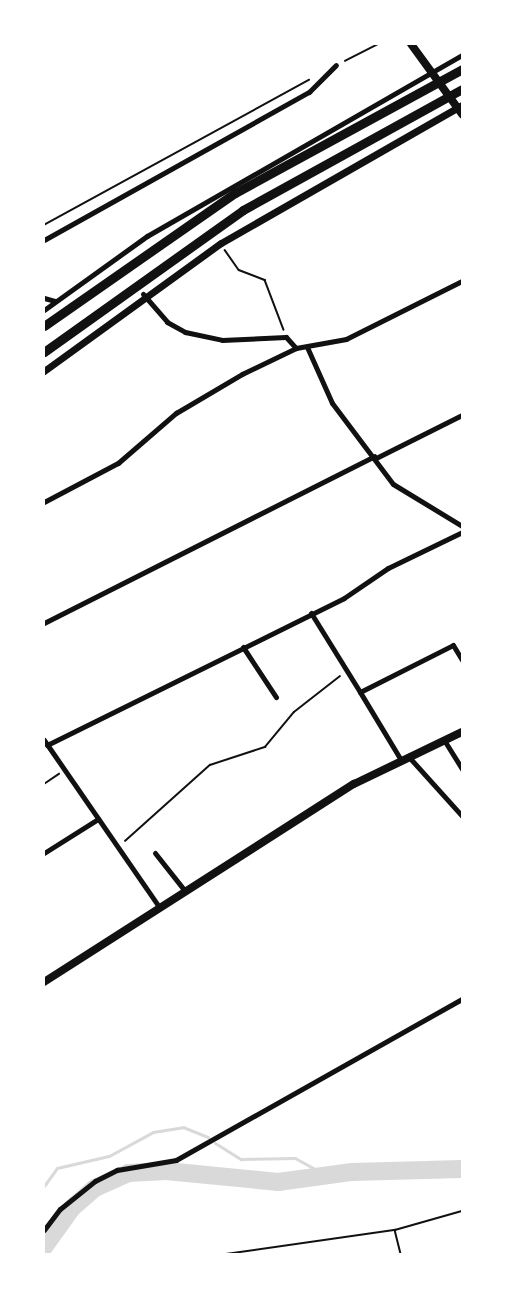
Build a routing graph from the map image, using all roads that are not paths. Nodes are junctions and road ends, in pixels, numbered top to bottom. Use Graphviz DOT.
graph roads {
  1 [pos="411,44"];
  2 [pos="462,55"];
  3 [pos="336,65"];
  4 [pos="462,69"];
  5 [pos="429,73"];
  6 [pos="462,89"];
  7 [pos="460,109"];
  8 [pos="44,240"];
  9 [pos="462,281"];
  10 [pos="143,294"];
  11 [pos="44,298"];
  12 [pos="55,301"];
  13 [pos="44,310"];
  14 [pos="44,327"];
  15 [pos="307,347"];
  16 [pos="296,348"];
  17 [pos="44,352"];
  18 [pos="44,371"];
  19 [pos="462,416"];
  20 [pos="375,457"];
  21 [pos="44,502"];
  22 [pos="462,526"];
  23 [pos="462,532"];
  24 [pos="311,613"];
  25 [pos="44,623"];
  26 [pos="243,646"];
  27 [pos="462,657"];
  28 [pos="360,692"];
  29 [pos="276,698"];
  30 [pos="462,732"];
  31 [pos="444,740"];
  32 [pos="45,742"];
  33 [pos="405,758"];
  34 [pos="462,769"];
  35 [pos="462,816"];
  36 [pos="98,819"];
  37 [pos="44,853"];
  38 [pos="156,853"];
  39 [pos="186,891"];
  40 [pos="159,907"];
  41 [pos="44,982"];
  42 [pos="462,999"];
  43 [pos="44,1230"];
  1 -- 5 [label="main road"];
  2 -- 5 [label="street"];
  3 -- 8 [label="street"];
  4 -- 14 [label="highway"];
  5 -- 7 [label="main road"];
  5 -- 12 [label="street"];
  6 -- 17 [label="highway"];
  7 -- 10 [label="street"];
  9 -- 15 [label="street"];
  10 -- 16 [label="street"];
  10 -- 18 [label="street"];
  11 -- 12 [label="street"];
  12 -- 13 [label="street"];
  15 -- 16 [label="street"];
  15 -- 20 [label="street"];
  16 -- 21 [label="street"];
  19 -- 20 [label="street"];
  20 -- 22 [label="street"];
  20 -- 25 [label="street"];
  23 -- 24 [label="street"];
  24 -- 26 [label="street"];
  24 -- 28 [label="street"];
  26 -- 29 [label="street"];
  26 -- 32 [label="street"];
  27 -- 28 [label="street"];
  28 -- 33 [label="street"];
  30 -- 31 [label="main road"];
  31 -- 33 [label="main road"];
  31 -- 34 [label="street"];
  32 -- 36 [label="street"];
  33 -- 35 [label="street"];
  33 -- 39 [label="main road"];
  36 -- 37 [label="street"];
  36 -- 40 [label="street"];
  38 -- 39 [label="street"];
  39 -- 40 [label="main road"];
  40 -- 41 [label="main road"];
  42 -- 43 [label="street"];
}
